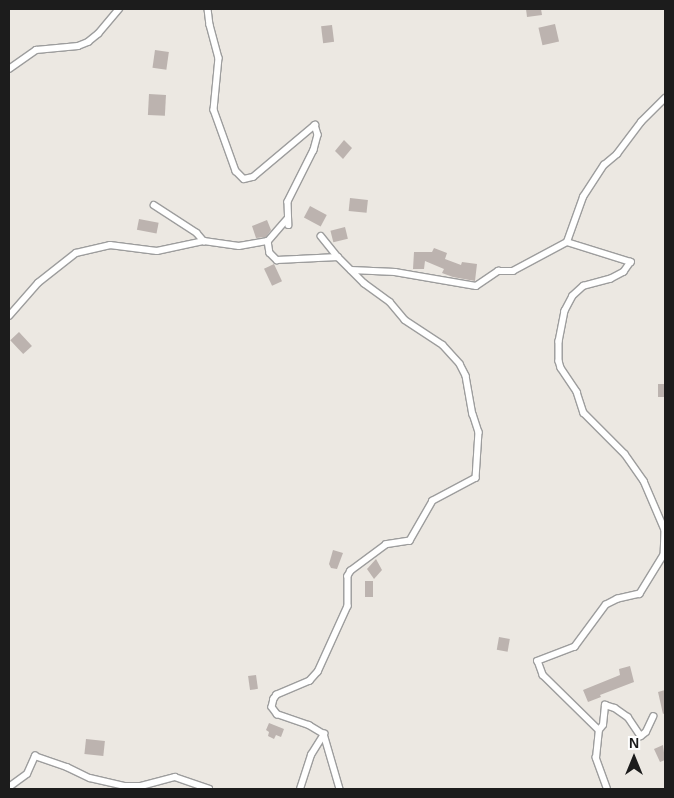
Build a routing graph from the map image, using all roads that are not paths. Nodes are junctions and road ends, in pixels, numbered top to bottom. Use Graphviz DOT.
graph roads {
  1 [pos="119,9"];
  2 [pos="208,9"];
  3 [pos="9,69"];
  4 [pos="665,98"];
  5 [pos="154,205"];
  6 [pos="288,218"];
  7 [pos="289,225"];
  8 [pos="321,236"];
  9 [pos="204,240"];
  10 [pos="268,240"];
  11 [pos="567,242"];
  12 [pos="338,257"];
  13 [pos="352,270"];
  14 [pos="9,316"];
  15 [pos="664,554"];
  16 [pos="653,717"];
  17 [pos="599,730"];
  18 [pos="324,734"];
  19 [pos="9,787"];
  20 [pos="209,789"];
  21 [pos="300,789"];
  22 [pos="340,789"];
  23 [pos="608,789"];
  1 -- 3 [label="street"];
  2 -- 6 [label="street"];
  4 -- 11 [label="street"];
  5 -- 9 [label="street"];
  6 -- 7 [label="street"];
  6 -- 10 [label="street"];
  8 -- 12 [label="street"];
  9 -- 10 [label="street"];
  9 -- 14 [label="street"];
  10 -- 12 [label="street"];
  11 -- 13 [label="street"];
  11 -- 15 [label="street"];
  12 -- 13 [label="street"];
  13 -- 18 [label="street"];
  15 -- 17 [label="street"];
  16 -- 17 [label="street"];
  17 -- 23 [label="street"];
  18 -- 21 [label="street"];
  18 -- 22 [label="street"];
  19 -- 20 [label="street"];
}
